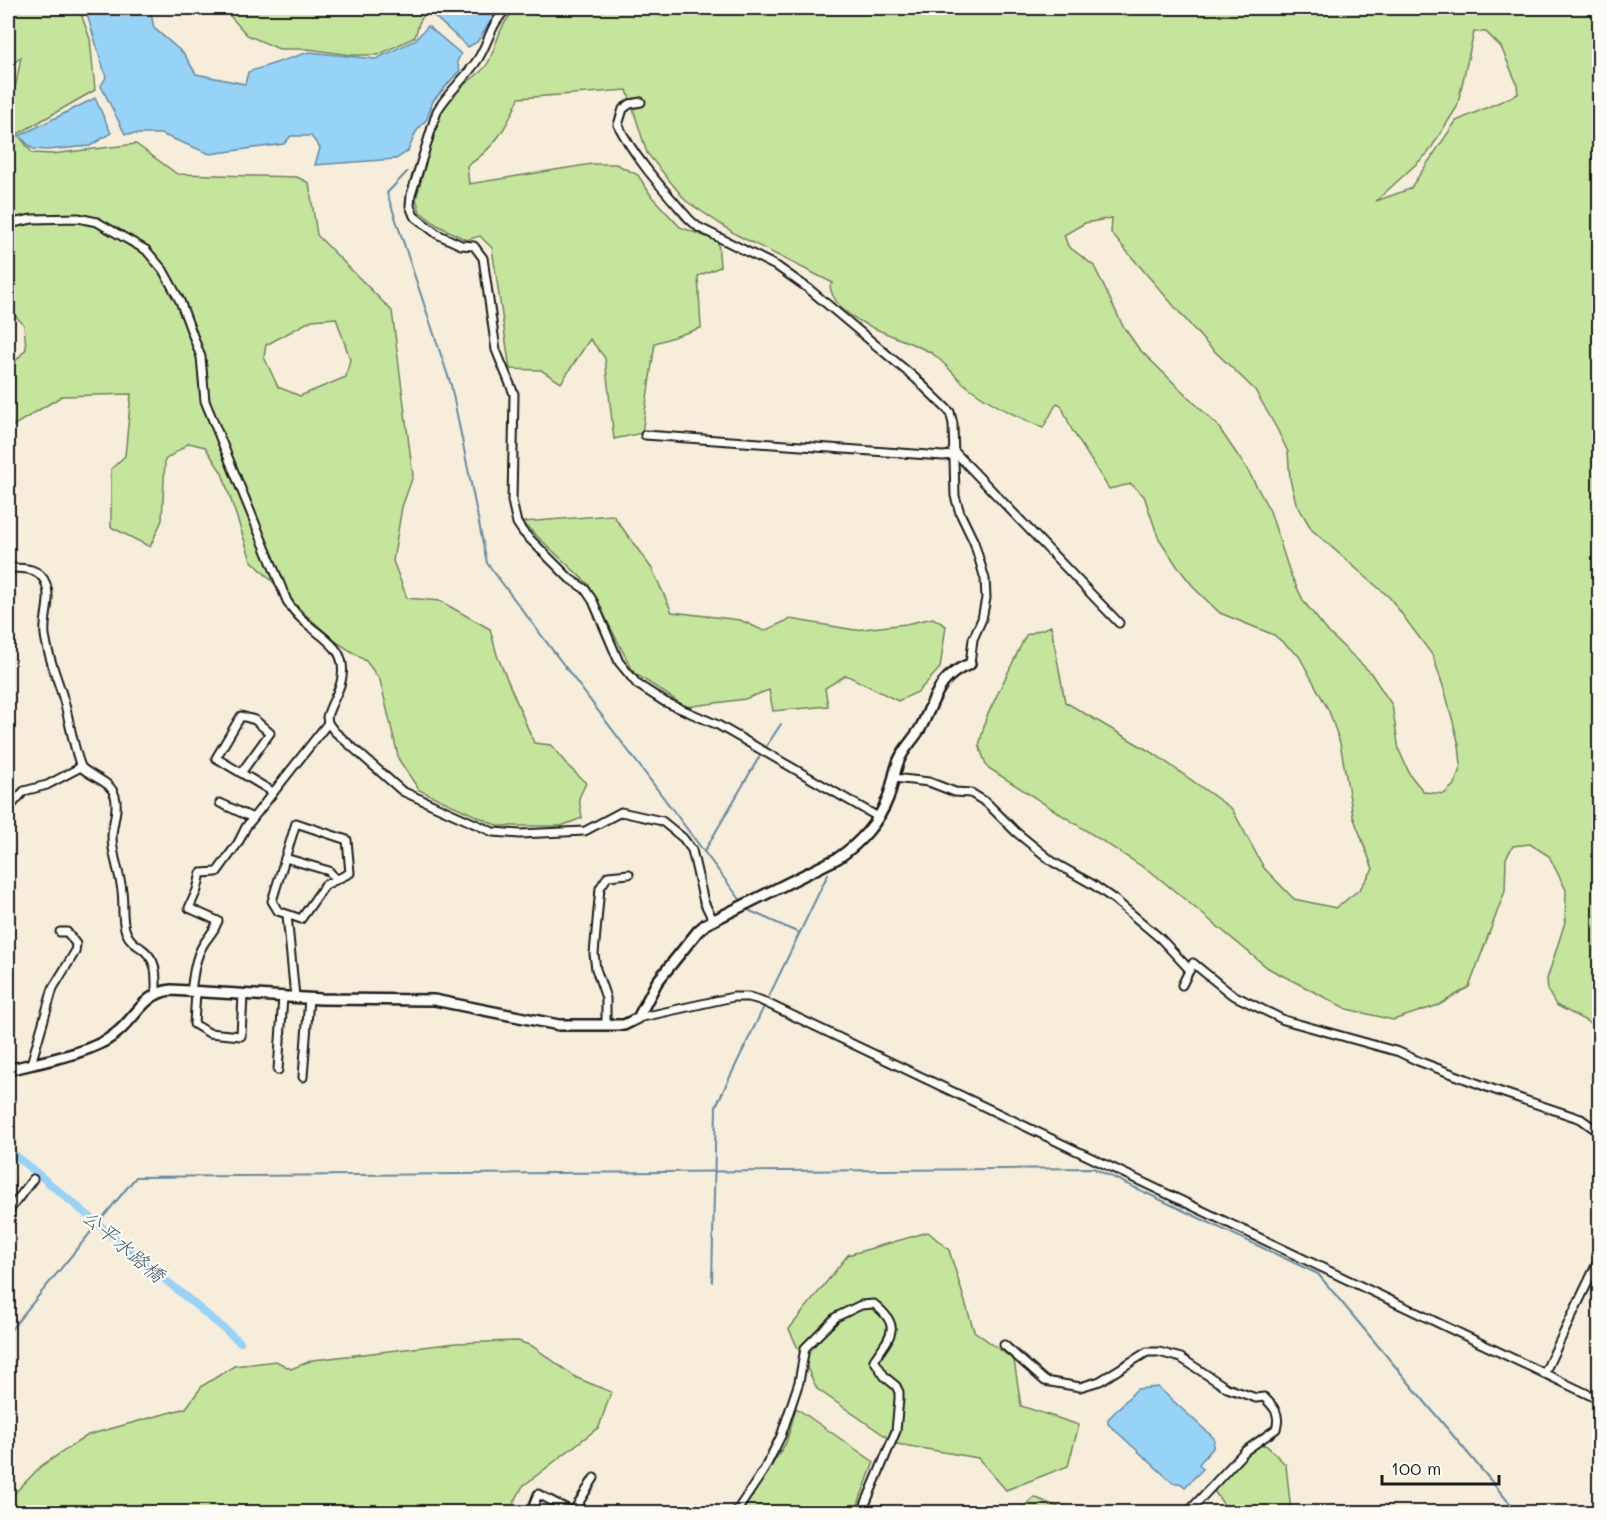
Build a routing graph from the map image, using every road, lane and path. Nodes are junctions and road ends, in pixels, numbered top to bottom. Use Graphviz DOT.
graph roads {
  1 [pos="508,8"];
  2 [pos="641,102"];
  3 [pos="8,224"];
  4 [pos="645,435"];
  5 [pos="953,453"];
  6 [pos="8,568"];
  7 [pos="1119,623"];
  8 [pos="970,664"];
  9 [pos="328,723"];
  10 [pos="81,768"];
  11 [pos="241,773"];
  12 [pos="894,778"];
  13 [pos="273,792"];
  14 [pos="220,803"];
  15 [pos="8,809"];
  16 [pos="878,816"];
  17 [pos="254,818"];
  18 [pos="285,858"];
  19 [pos="629,874"];
  20 [pos="336,880"];
  21 [pos="287,915"];
  22 [pos="713,920"];
  23 [pos="60,932"];
  24 [pos="1190,970"];
  25 [pos="1182,985"];
  26 [pos="193,992"];
  27 [pos="156,993"];
  28 [pos="243,994"];
  29 [pos="283,997"];
  30 [pos="295,997"];
  31 [pos="309,998"];
  32 [pos="638,1018"];
  33 [pos="606,1025"];
  34 [pos="31,1064"];
  35 [pos="8,1070"];
  36 [pos="278,1070"];
  37 [pos="303,1077"];
  38 [pos="1599,1133"];
  39 [pos="33,1179"];
  40 [pos="8,1212"];
  41 [pos="1599,1257"];
  42 [pos="1004,1345"];
  43 [pos="1544,1374"];
  44 [pos="1599,1400"];
  45 [pos="594,1478"];
  46 [pos="1191,1511"];
  47 [pos="531,1512"];
  48 [pos="573,1512"];
  49 [pos="736,1512"];
  50 [pos="862,1512"];
  1 -- 16 [label="street"];
  2 -- 5 [label="street"];
  3 -- 9 [label="street"];
  4 -- 5 [label="street"];
  5 -- 7 [label="street"];
  5 -- 8 [label="street"];
  6 -- 10 [label="street"];
  8 -- 12 [label="street"];
  9 -- 13 [label="street"];
  9 -- 22 [label="street"];
  10 -- 15 [label="street"];
  10 -- 27 [label="street"];
  11 -- 11 [label="street"];
  11 -- 13 [label="street"];
  12 -- 16 [label="street"];
  12 -- 24 [label="street"];
  13 -- 17 [label="street"];
  14 -- 17 [label="street"];
  16 -- 22 [label="street"];
  17 -- 26 [label="street"];
  18 -- 20 [label="street"];
  18 -- 20 [label="street"];
  18 -- 21 [label="street"];
  19 -- 33 [label="street"];
  20 -- 21 [label="street"];
  21 -- 30 [label="street"];
  22 -- 32 [label="street"];
  23 -- 34 [label="street"];
  24 -- 25 [label="street"];
  24 -- 38 [label="street"];
  26 -- 27 [label="street"];
  26 -- 28 [label="street"];
  26 -- 28 [label="street"];
  27 -- 34 [label="street"];
  28 -- 29 [label="street"];
  29 -- 30 [label="street"];
  29 -- 36 [label="street"];
  30 -- 31 [label="street"];
  31 -- 33 [label="street"];
  31 -- 37 [label="street"];
  32 -- 33 [label="street"];
  32 -- 43 [label="street"];
  34 -- 35 [label="street"];
  39 -- 40 [label="street"];
  41 -- 43 [label="street"];
  42 -- 46 [label="street"];
  43 -- 44 [label="street"];
  45 -- 48 [label="street"];
  47 -- 48 [label="street"];
  49 -- 50 [label="street"];
}
